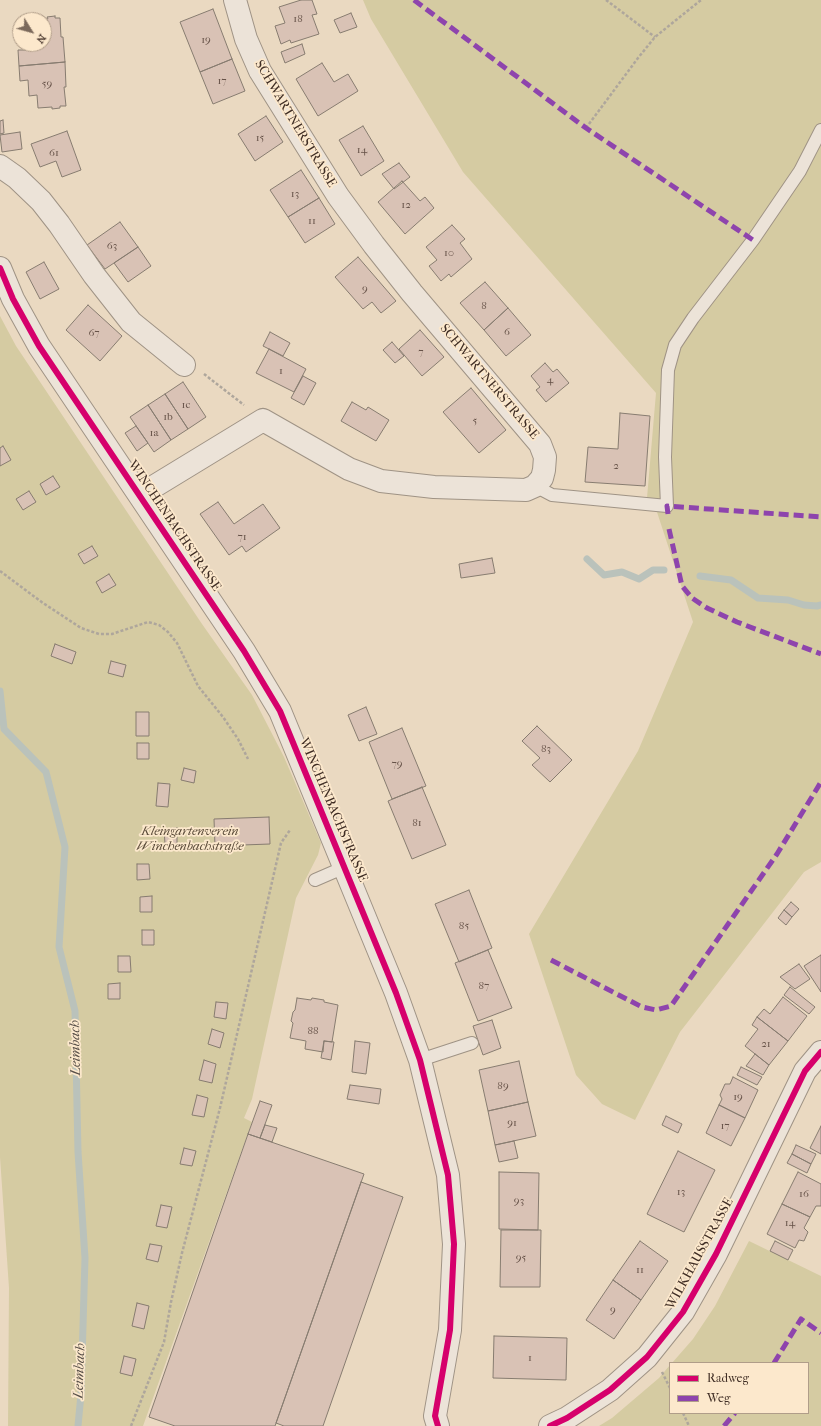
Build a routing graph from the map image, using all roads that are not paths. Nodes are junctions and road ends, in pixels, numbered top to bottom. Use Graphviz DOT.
graph roads {
  1 [pos="235,0"];
  2 [pos="821,130"];
  3 [pos="0,166"];
  4 [pos="0,268"];
  5 [pos="184,365"];
  6 [pos="535,486"];
  7 [pos="140,495"];
  8 [pos="345,867"];
  9 [pos="316,880"];
  10 [pos="472,1043"];
  11 [pos="821,1052"];
  12 [pos="420,1060"];
  13 [pos="438,1426"];
  14 [pos="550,1426"];
  1 -- 6 [label="street, SCHWARTNERSTRASSE"];
  2 -- 6 [label="lane"];
  3 -- 5 [label="street"];
  4 -- 7 [label="street, WINCHENBACHSTRASSE"];
  6 -- 7 [label="street"];
  7 -- 8 [label="street, WINCHENBACHSTRASSE"];
  8 -- 9 [label="lane"];
  8 -- 12 [label="street, WINCHENBACHSTRASSE"];
  10 -- 12 [label="lane"];
  11 -- 14 [label="street, WILKHAUSSTRASSE"];
  12 -- 13 [label="street, WINCHENBACHSTRASSE"];
}
